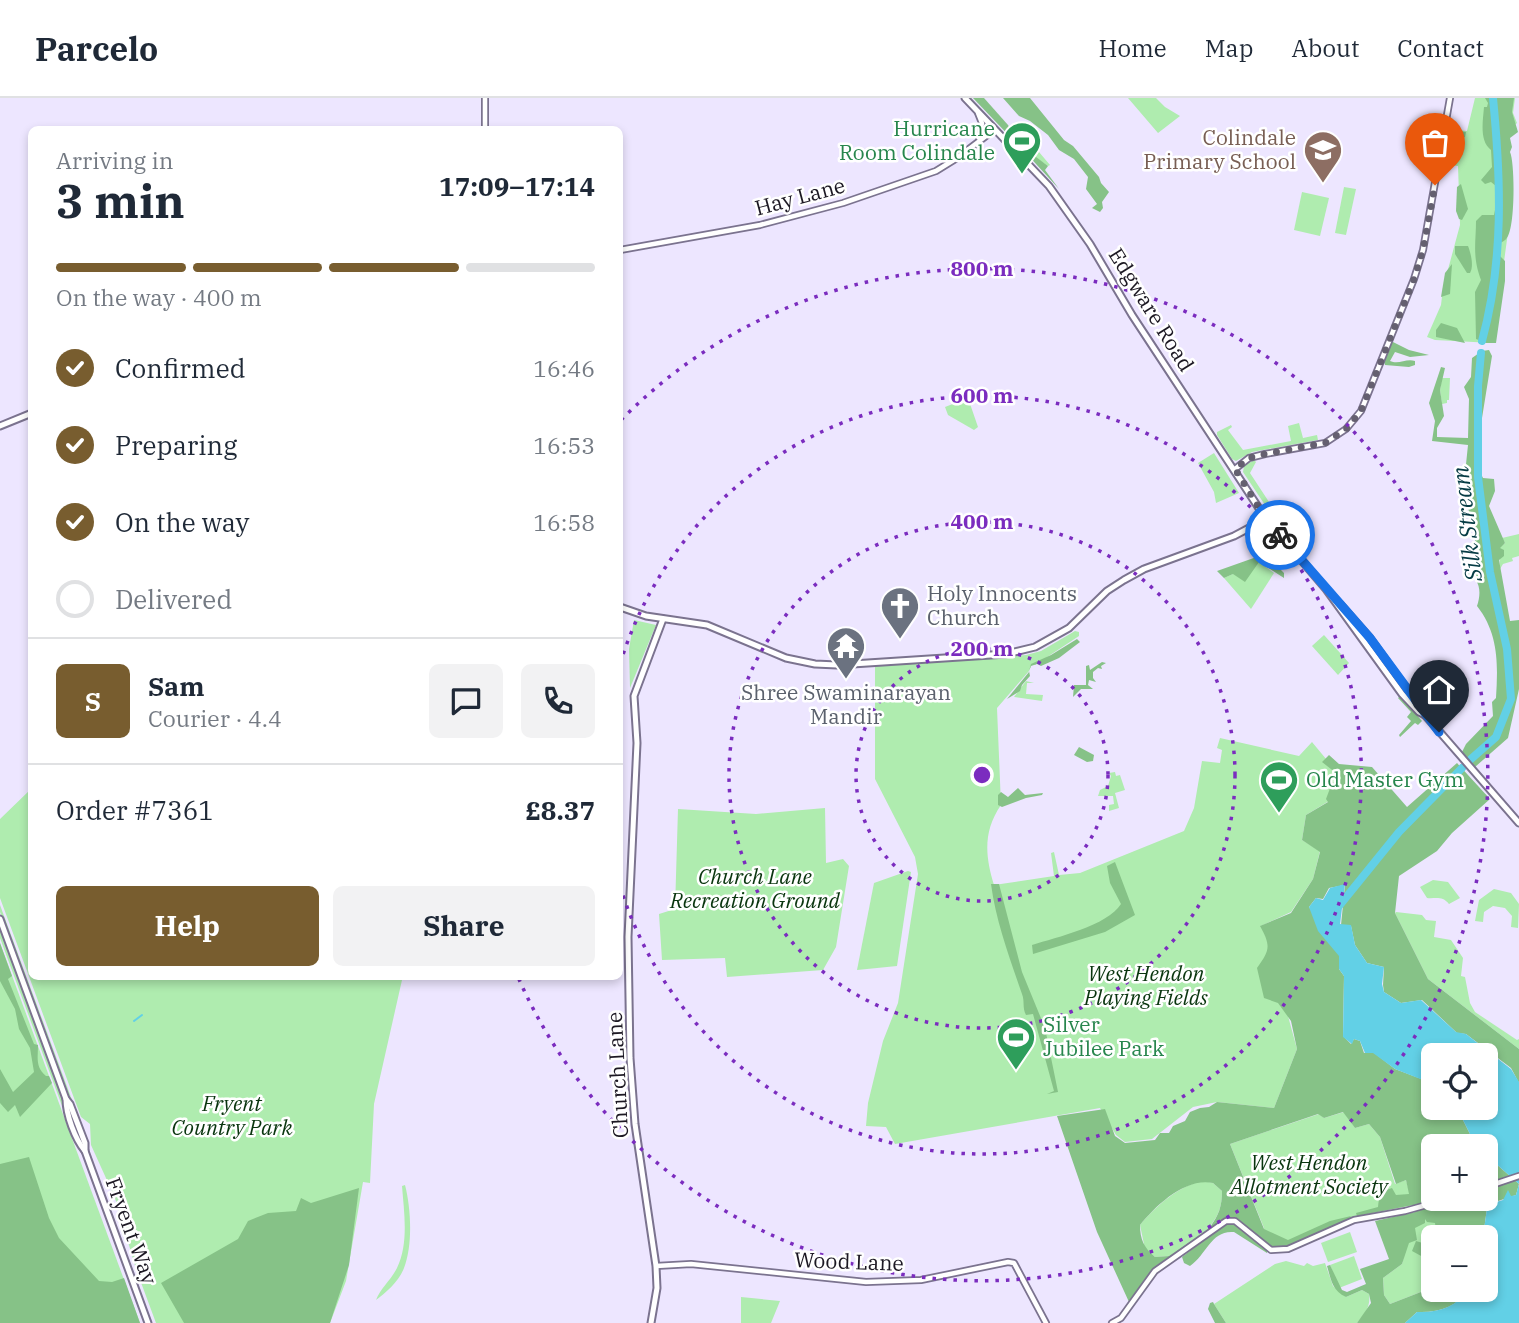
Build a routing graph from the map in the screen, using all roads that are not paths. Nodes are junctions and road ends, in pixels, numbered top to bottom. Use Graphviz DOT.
graph roads {
  1 [pos="485,98"];
  2 [pos="965,98"];
  3 [pos="1450,98"];
  4 [pos="978,113"];
  5 [pos="485,126"];
  6 [pos="994,130"];
  7 [pos="977,141"];
  8 [pos="623,249"];
  9 [pos="28,415"];
  10 [pos="0,426"];
  11 [pos="1235,469"];
  12 [pos="1266,519"];
  13 [pos="623,608"];
  14 [pos="663,619"];
  15 [pos="1519,823"];
  16 [pos="0,919"];
  17 [pos="1519,1176"];
  18 [pos="1498,1183"];
  19 [pos="1421,1207"];
  20 [pos="656,1266"];
  21 [pos="148,1323"];
  22 [pos="652,1323"];
  23 [pos="1045,1323"];
  24 [pos="1112,1323"];
  1 -- 5 [label="street"];
  2 -- 4 [label="main road, Edgware Road"];
  3 -- 11 [label="street"];
  4 -- 6 [label="main road, Edgware Road"];
  4 -- 7 [label="street"];
  6 -- 7 [label="street, Hay Lane"];
  6 -- 11 [label="main road, Edgware Road"];
  7 -- 8 [label="street, Hay Lane"];
  9 -- 10 [label="main road"];
  11 -- 12 [label="main road, Edgware Road"];
  12 -- 14 [label="main road"];
  12 -- 15 [label="main road, Edgware Road"];
  13 -- 14 [label="main road"];
  14 -- 20 [label="main road, Church Lane"];
  16 -- 21 [label="main road, Fryent Way"];
  17 -- 18 [label="street"];
  19 -- 24 [label="street"];
  20 -- 22 [label="main road, Church Lane"];
  20 -- 23 [label="street, Wood Lane"];
}
